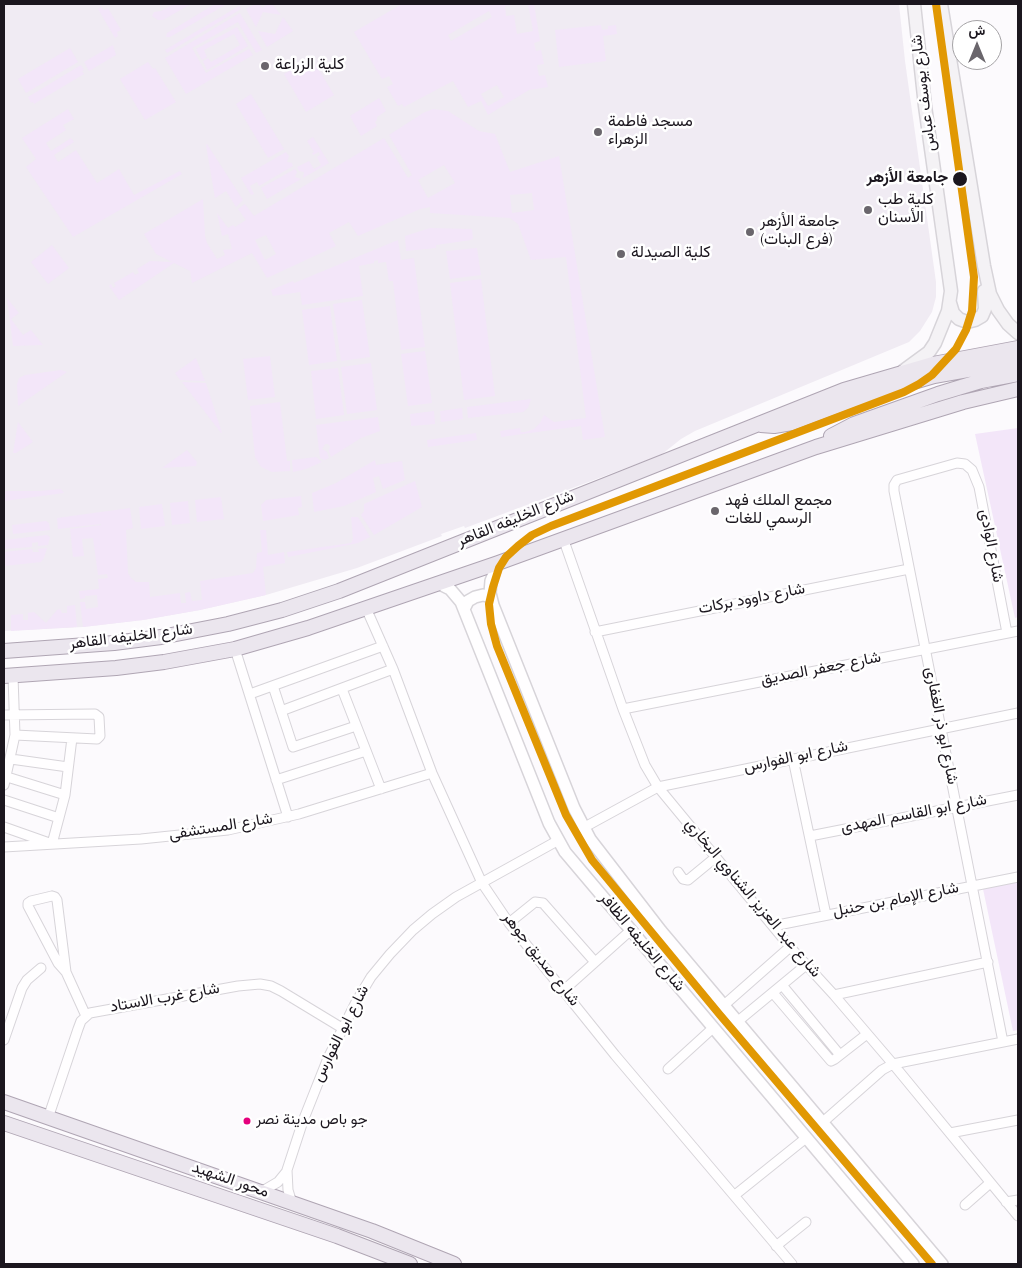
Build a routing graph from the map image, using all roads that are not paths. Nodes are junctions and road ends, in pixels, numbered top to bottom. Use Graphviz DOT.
graph roads {
  1 [pos="914,4"];
  2 [pos="941,4"];
  3 [pos="984,266"];
  4 [pos="950,301"];
  5 [pos="1018,333"];
  6 [pos="1018,348"];
  7 [pos="1018,361"];
  8 [pos="902,372"];
  9 [pos="1018,374"];
  10 [pos="1018,389"];
  11 [pos="755,424"];
  12 [pos="816,447"];
  13 [pos="964,464"];
  14 [pos="562,538"];
  15 [pos="498,563"];
  16 [pos="909,569"];
  17 [pos="438,583"];
  18 [pos="491,597"];
  19 [pos="366,608"];
  20 [pos="464,609"];
  21 [pos="1018,631"];
  22 [pos="595,632"];
  23 [pos="1007,633"];
  24 [pos="161,637"];
  25 [pos="114,643"];
  26 [pos="383,646"];
  27 [pos="235,649"];
  28 [pos="925,650"];
  29 [pos="4,651"];
  30 [pos="164,662"];
  31 [pos="116,668"];
  32 [pos="393,669"];
  33 [pos="8,676"];
  34 [pos="273,686"];
  35 [pos="342,689"];
  36 [pos="250,694"];
  37 [pos="623,710"];
  38 [pos="281,711"];
  39 [pos="1018,713"];
  40 [pos="4,715"];
  41 [pos="15,715"];
  42 [pos="356,726"];
  43 [pos="941,728"];
  44 [pos="16,735"];
  45 [pos="72,738"];
  46 [pos="9,752"];
  47 [pos="366,752"];
  48 [pos="793,759"];
  49 [pos="68,767"];
  50 [pos="432,773"];
  51 [pos="5,779"];
  52 [pos="276,780"];
  53 [pos="658,787"];
  54 [pos="380,789"];
  55 [pos="65,795"];
  56 [pos="1018,795"];
  57 [pos="4,800"];
  58 [pos="956,807"];
  59 [pos="288,817"];
  60 [pos="59,818"];
  61 [pos="4,826"];
  62 [pos="583,828"];
  63 [pos="810,836"];
  64 [pos="557,841"];
  65 [pos="52,844"];
  66 [pos="4,847"];
  67 [pos="716,857"];
  68 [pos="678,872"];
  69 [pos="1018,877"];
  70 [pos="482,883"];
  71 [pos="972,886"];
  72 [pos="826,915"];
  73 [pos="509,923"];
  74 [pos="773,926"];
  75 [pos="631,930"];
  76 [pos="790,947"];
  77 [pos="595,962"];
  78 [pos="988,962"];
  79 [pos="806,965"];
  80 [pos="41,968"];
  81 [pos="66,972"];
  82 [pos="700,978"];
  83 [pos="782,985"];
  84 [pos="564,990"];
  85 [pos="683,992"];
  86 [pos="773,993"];
  87 [pos="834,995"];
  88 [pos="723,1006"];
  89 [pos="86,1016"];
  90 [pos="737,1022"];
  91 [pos="342,1028"];
  92 [pos="713,1028"];
  93 [pos="867,1034"];
  94 [pos="1018,1039"];
  95 [pos="4,1040"];
  96 [pos="1003,1042"];
  97 [pos="840,1055"];
  98 [pos="893,1064"];
  99 [pos="668,1069"];
  100 [pos="4,1102"];
  101 [pos="48,1118"];
  102 [pos="1018,1120"];
  103 [pos="823,1122"];
  104 [pos="4,1123"];
  105 [pos="950,1133"];
  106 [pos="806,1138"];
  107 [pos="287,1170"];
  108 [pos="990,1182"];
  109 [pos="259,1191"];
  110 [pos="735,1195"];
  111 [pos="1018,1200"];
  112 [pos="1006,1202"];
  113 [pos="292,1203"];
  114 [pos="965,1205"];
  115 [pos="1018,1216"];
  116 [pos="806,1222"];
  117 [pos="776,1246"];
  118 [pos="410,1264"];
  119 [pos="454,1264"];
  120 [pos="792,1264"];
  121 [pos="914,1264"];
  122 [pos="942,1264"];
  1 -- 4 [label="main road, شارع يوسف عباس"];
  2 -- 3 [label="main road, شارع يوسف عباس"];
  3 -- 4 [label="main road"];
  3 -- 5 [label="main road, شارع يوسف عباس"];
  4 -- 8 [label="main road, شارع يوسف عباس"];
  6 -- 8 [label="main road, شارع الخليفه القاهر"];
  7 -- 11 [label="main road"];
  8 -- 11 [label="main road, شارع الخليفه القاهر"];
  9 -- 12 [label="main road"];
  10 -- 12 [label="main road"];
  11 -- 24 [label="main road, شارع الخليفه القاهر"];
  12 -- 14 [label="main road, شارع الخليفه القاهر"];
  13 -- 16 [label="street, شارع ابو ذر الغفارى"];
  13 -- 23 [label="street, شارع الوادى"];
  14 -- 15 [label="main road, شارع الخليفه القاهر"];
  14 -- 22 [label="street, شارع عبد العزيز الشناوي البخاري"];
  15 -- 17 [label="main road, شارع الخليفه القاهر"];
  15 -- 18 [label="street, شارع الخليفه الظافر"];
  16 -- 22 [label="street, شارع داوود بركات"];
  16 -- 28 [label="street, شارع ابو ذر الغفارى"];
  17 -- 19 [label="main road, شارع الخليفه القاهر"];
  17 -- 20 [label="street, شارع الخليفه الظافر"];
  18 -- 20 [label="street"];
  18 -- 62 [label="street, شارع الخليفه الظافر"];
  19 -- 26 [label="street, شارع صديق جوهر"];
  19 -- 27 [label="main road, شارع الخليفه القاهر"];
  20 -- 64 [label="street, شارع الخليفه الظافر"];
  21 -- 23 [label="street, شارع جعفر الصديق"];
  22 -- 37 [label="street, شارع عبد العزيز الشناوي البخاري"];
  23 -- 28 [label="street, شارع جعفر الصديق"];
  24 -- 25 [label="main road, شارع الخليفه القاهر"];
  24 -- 30 [label="main road"];
  25 -- 29 [label="main road, شارع الخليفه القاهر"];
  25 -- 31 [label="main road"];
  26 -- 32 [label="street, شارع صديق جوهر"];
  26 -- 34 [label="street"];
  27 -- 30 [label="main road, شارع الخليفه القاهر"];
  27 -- 36 [label="street"];
  28 -- 37 [label="street, شارع جعفر الصديق"];
  28 -- 43 [label="street, شارع ابو ذر الغفارى"];
  30 -- 31 [label="main road, شارع الخليفه القاهر"];
  31 -- 33 [label="main road, شارع الخليفه القاهر"];
  32 -- 35 [label="street"];
  32 -- 50 [label="street, شارع صديق جوهر"];
  33 -- 41 [label="street"];
  34 -- 36 [label="street"];
  34 -- 38 [label="street"];
  35 -- 38 [label="street"];
  35 -- 42 [label="street"];
  36 -- 52 [label="street"];
  37 -- 53 [label="street, شارع عبد العزيز الشناوي البخاري"];
  38 -- 42 [label="street"];
  39 -- 43 [label="street, شارع ابو الفوارس"];
  40 -- 41 [label="street"];
  41 -- 44 [label="street"];
  41 -- 45 [label="street"];
  42 -- 47 [label="street"];
  43 -- 48 [label="street, شارع ابو الفوارس"];
  43 -- 58 [label="street, شارع ابو ذر الغفارى"];
  44 -- 45 [label="street"];
  44 -- 46 [label="street"];
  45 -- 49 [label="street"];
  46 -- 49 [label="street"];
  46 -- 51 [label="street"];
  47 -- 52 [label="street"];
  47 -- 54 [label="street"];
  48 -- 53 [label="street, شارع ابو الفوارس"];
  48 -- 63 [label="street"];
  49 -- 55 [label="street"];
  50 -- 54 [label="street, شارع المستشفى"];
  50 -- 70 [label="street, شارع صديق جوهر"];
  51 -- 55 [label="street"];
  52 -- 59 [label="street"];
  53 -- 62 [label="street, شارع ابو الفوارس"];
  53 -- 67 [label="street, شارع عبد العزيز الشناوي البخاري"];
  54 -- 59 [label="street, شارع المستشفى"];
  55 -- 60 [label="street"];
  56 -- 58 [label="street, شارع ابو القاسم المهدى"];
  57 -- 60 [label="street"];
  58 -- 63 [label="street, شارع ابو القاسم المهدى"];
  58 -- 71 [label="street, شارع ابو ذر الغفارى"];
  59 -- 65 [label="street, شارع المستشفى"];
  60 -- 65 [label="street"];
  61 -- 65 [label="street"];
  62 -- 82 [label="street, شارع الخليفه الظافر"];
  63 -- 72 [label="street"];
  64 -- 70 [label="street, شارع ابو الفوارس"];
  64 -- 75 [label="street, شارع الخليفه الظافر"];
  65 -- 66 [label="street, شارع المستشفى"];
  67 -- 68 [label="street"];
  67 -- 74 [label="street, شارع عبد العزيز الشناوي البخاري"];
  69 -- 71 [label="street, شارع الإمام بن حنبل"];
  70 -- 73 [label="street, شارع صديق جوهر"];
  70 -- 91 [label="street, شارع ابو الفوارس"];
  71 -- 72 [label="street, شارع الإمام بن حنبل"];
  71 -- 78 [label="street, شارع ابو ذر الغفارى"];
  72 -- 74 [label="street, شارع الإمام بن حنبل"];
  73 -- 77 [label="street"];
  73 -- 84 [label="street, شارع صديق جوهر"];
  74 -- 76 [label="street, شارع عبد العزيز الشناوي البخاري"];
  75 -- 77 [label="street"];
  75 -- 85 [label="street, شارع الخليفه الظافر"];
  76 -- 79 [label="street, شارع عبد العزيز الشناوي البخاري"];
  76 -- 88 [label="street"];
  77 -- 84 [label="street"];
  78 -- 87 [label="street"];
  78 -- 96 [label="street, شارع ابو ذر الغفارى"];
  79 -- 83 [label="street"];
  79 -- 87 [label="street, شارع عبد العزيز الشناوي البخاري"];
  80 -- 95 [label="street"];
  81 -- 81 [label="street"];
  81 -- 89 [label="street"];
  82 -- 85 [label="street"];
  82 -- 88 [label="street, شارع الخليفه الظافر"];
  83 -- 86 [label="street"];
  83 -- 97 [label="street"];
  84 -- 110 [label="street, شارع صديق جوهر"];
  85 -- 92 [label="street, شارع الخليفه الظافر"];
  86 -- 90 [label="street"];
  86 -- 97 [label="street"];
  87 -- 93 [label="street, شارع عبد العزيز الشناوي البخاري"];
  88 -- 90 [label="street, شارع الخليفه الظافر"];
  89 -- 91 [label="street, شارع غرب الاستاد"];
  89 -- 101 [label="street"];
  90 -- 103 [label="street, شارع الخليفه الظافر"];
  91 -- 107 [label="street, شارع ابو الفوارس"];
  92 -- 99 [label="street"];
  92 -- 106 [label="street, شارع الخليفه الظافر"];
  93 -- 97 [label="street"];
  93 -- 98 [label="street, شارع عبد العزيز الشناوي البخاري"];
  94 -- 96 [label="street"];
  96 -- 98 [label="street"];
  98 -- 103 [label="street"];
  98 -- 105 [label="street, شارع عبد العزيز الشناوي البخاري"];
  100 -- 101 [label="main road, محور الشهيد"];
  101 -- 109 [label="main road, محور الشهيد"];
  102 -- 105 [label="street"];
  103 -- 122 [label="street, شارع الخليفه الظافر"];
  104 -- 118 [label="main road, محور الشهيد"];
  105 -- 108 [label="street, شارع عبد العزيز الشناوي البخاري"];
  106 -- 110 [label="street"];
  106 -- 121 [label="street, شارع الخليفه الظافر"];
  107 -- 109 [label="street, شارع ابو الفوارس"];
  107 -- 113 [label="street, شارع ابو الفوارس"];
  108 -- 112 [label="street, شارع عبد العزيز الشناوي البخاري"];
  108 -- 114 [label="street"];
  109 -- 113 [label="main road, محور الشهيد"];
  110 -- 117 [label="street, شارع صديق جوهر"];
  111 -- 112 [label="street"];
  112 -- 115 [label="street, شارع عبد العزيز الشناوي البخاري"];
  113 -- 119 [label="main road, محور الشهيد"];
  116 -- 117 [label="street"];
  117 -- 120 [label="street, شارع صديق جوهر"];
}
